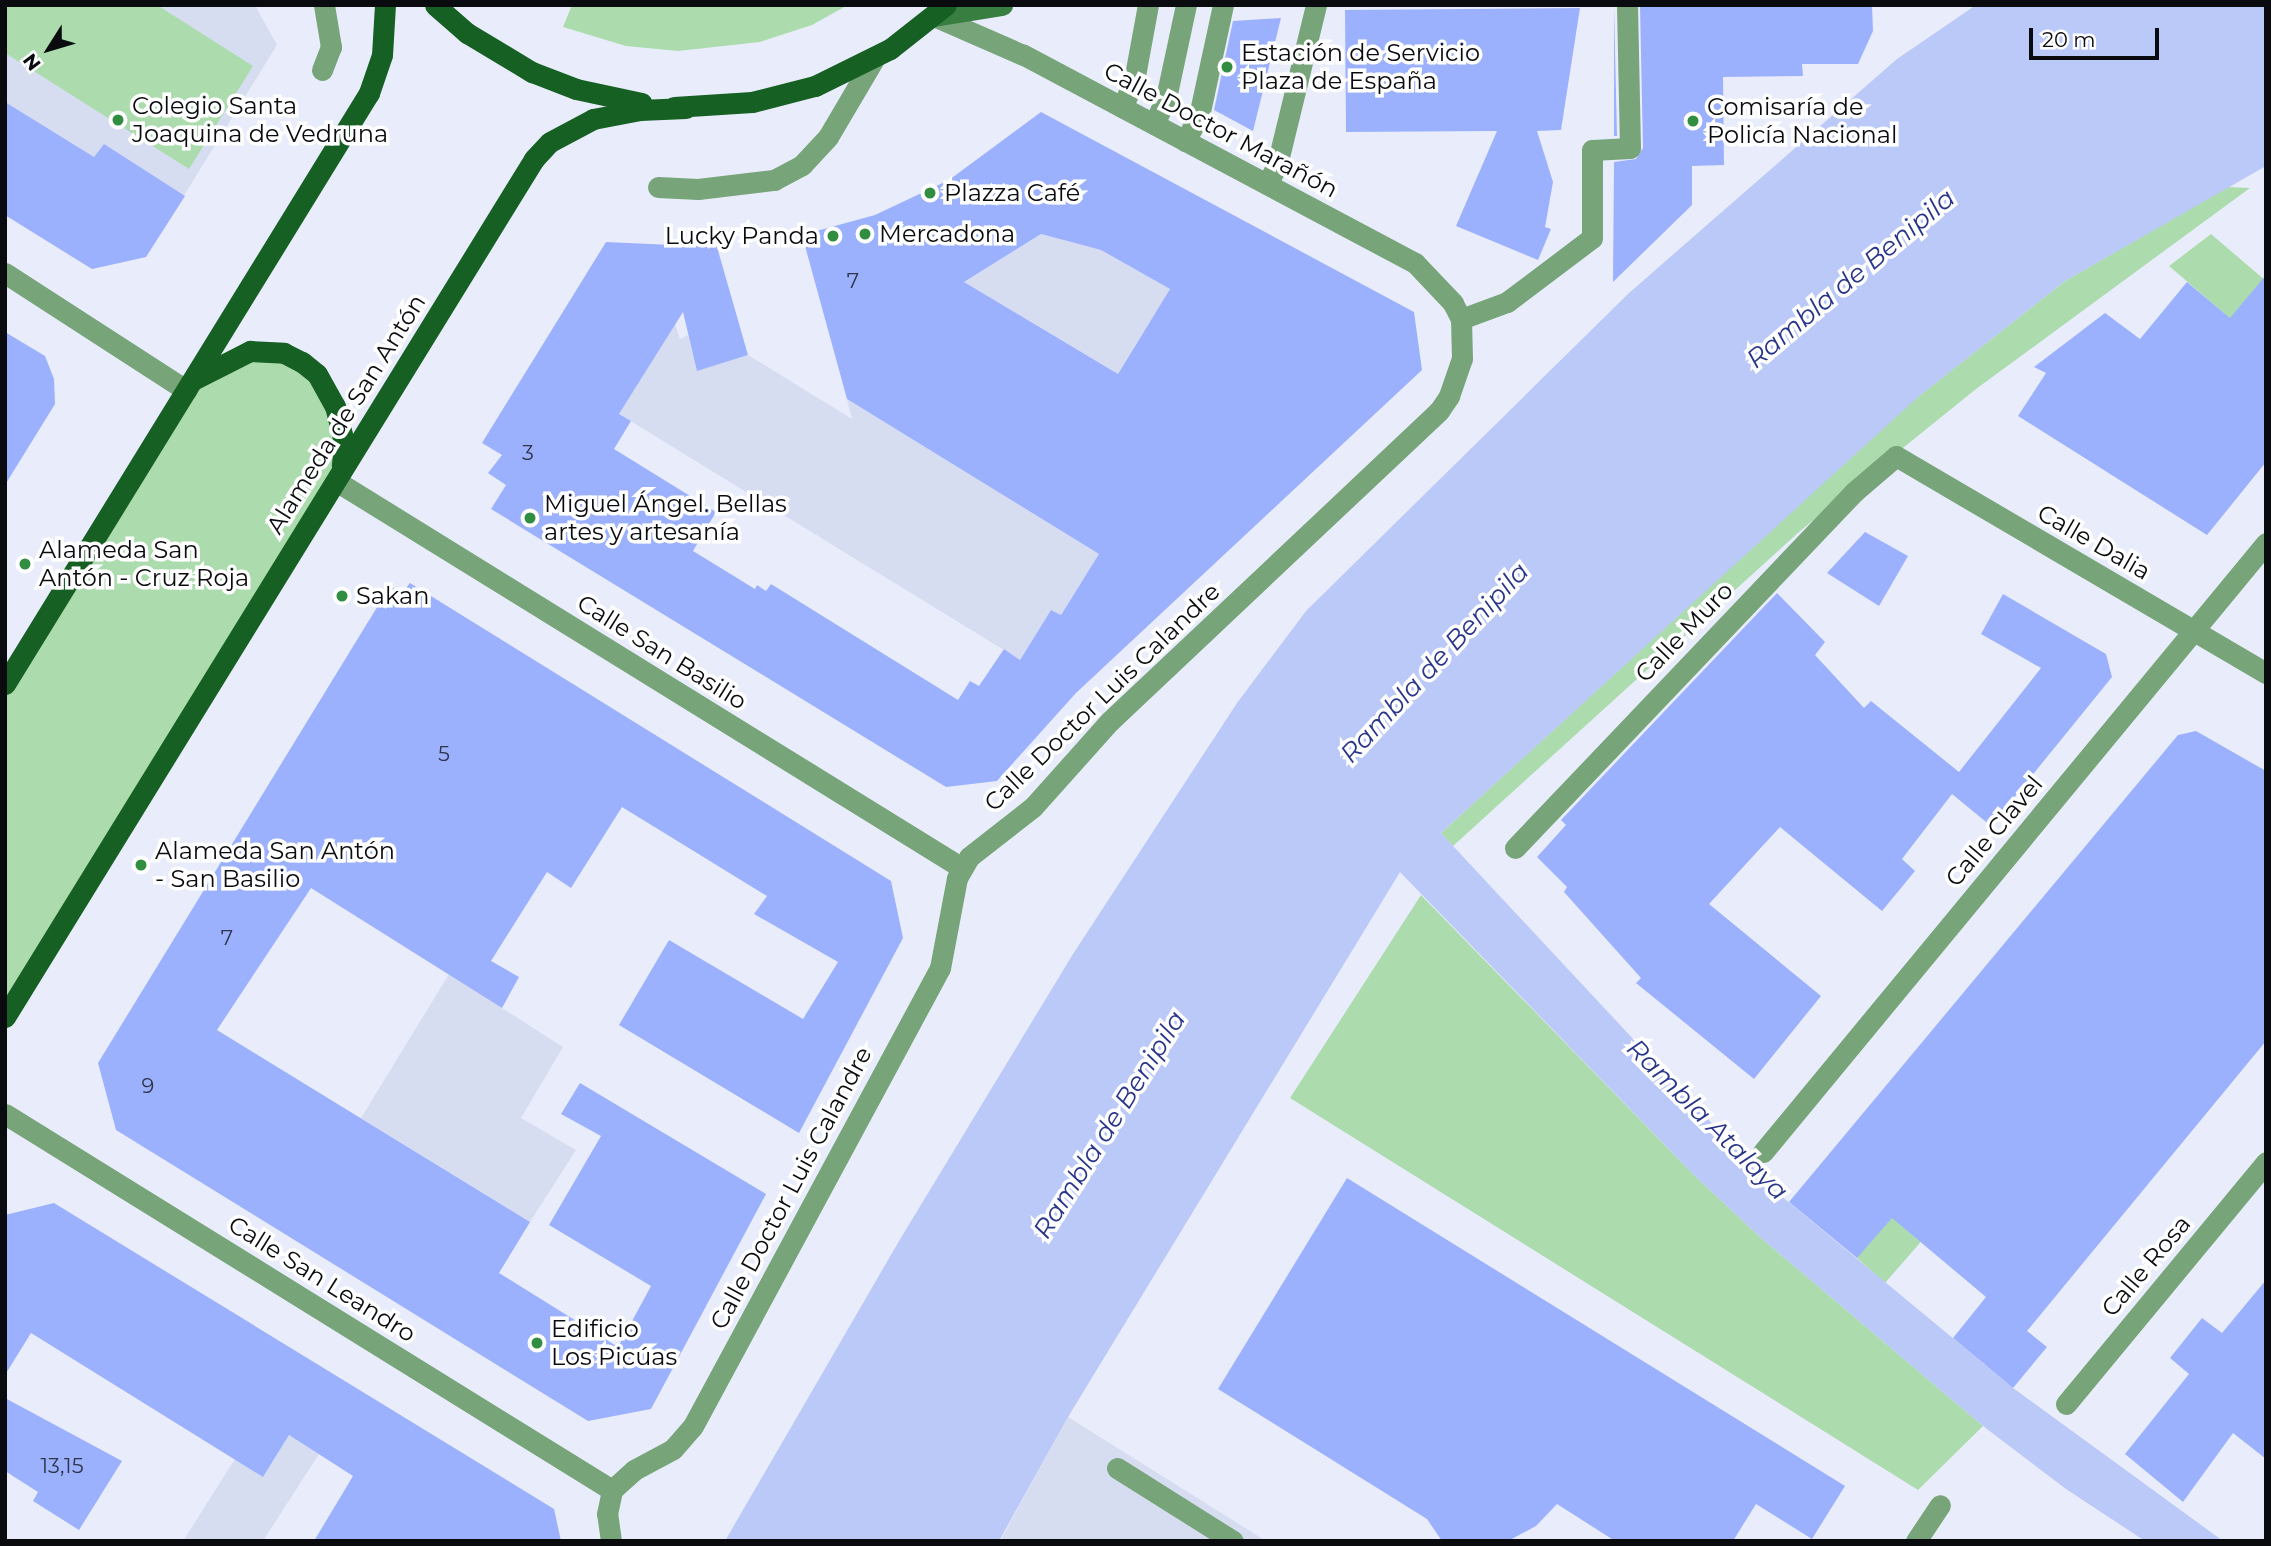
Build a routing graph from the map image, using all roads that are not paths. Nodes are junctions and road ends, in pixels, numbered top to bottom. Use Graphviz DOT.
graph roads {
  1 [pos="324,5"];
  2 [pos="385,5"];
  3 [pos="435,5"];
  4 [pos="1002,5"];
  5 [pos="1148,5"];
  6 [pos="1186,5"];
  7 [pos="1223,5"];
  8 [pos="1316,5"];
  9 [pos="1627,5"];
  10 [pos="940,11"];
  11 [pos="874,59"];
  12 [pos="322,70"];
  13 [pos="1122,107"];
  14 [pos="686,108"];
  15 [pos="1154,124"];
  16 [pos="1185,141"];
  17 [pos="1267,184"];
  18 [pos="658,187"];
  19 [pos="5,273"];
  20 [pos="1461,319"];
  21 [pos="188,386"];
  22 [pos="1896,456"];
  23 [pos="338,476"];
  24 [pos="2266,543"];
  25 [pos="2194,630"];
  26 [pos="2266,673"];
  27 [pos="5,684"];
  28 [pos="1515,848"];
  29 [pos="962,868"];
  30 [pos="5,1017"];
  31 [pos="5,1114"];
  32 [pos="1763,1152"];
  33 [pos="2266,1162"];
  34 [pos="2066,1404"];
  35 [pos="1116,1468"];
  36 [pos="612,1490"];
  37 [pos="1940,1505"];
  38 [pos="611,1541"];
  39 [pos="1233,1541"];
  40 [pos="1916,1541"];
  1 -- 12 [label="street"];
  2 -- 21 [label="main road"];
  3 -- 14 [label="main road"];
  4 -- 10 [label="main road"];
  5 -- 13 [label="street"];
  6 -- 15 [label="street"];
  7 -- 16 [label="street"];
  8 -- 17 [label="street"];
  9 -- 20 [label="street"];
  10 -- 11 [label="main road"];
  10 -- 13 [label="street, Calle Doctor Marañón"];
  11 -- 14 [label="main road"];
  11 -- 18 [label="street"];
  13 -- 15 [label="street, Calle Doctor Marañón"];
  14 -- 23 [label="main road, Alameda de San Antón"];
  15 -- 16 [label="street, Calle Doctor Marañón"];
  16 -- 17 [label="street, Calle Doctor Marañón"];
  17 -- 20 [label="street, Calle Doctor Marañón"];
  19 -- 21 [label="street"];
  20 -- 29 [label="street, Calle Doctor Luis Calandre"];
  21 -- 23 [label="main road"];
  21 -- 27 [label="main road"];
  22 -- 25 [label="street, Calle Dalia"];
  22 -- 28 [label="street, Calle Muro"];
  23 -- 29 [label="street, Calle San Basilio"];
  23 -- 30 [label="main road, Alameda de San Antón"];
  24 -- 25 [label="street, Calle Clavel"];
  25 -- 26 [label="street, Calle Dalia"];
  25 -- 32 [label="street, Calle Clavel"];
  29 -- 36 [label="street, Calle Doctor Luis Calandre"];
  31 -- 36 [label="street, Calle San Leandro"];
  33 -- 34 [label="street, Calle Rosa"];
  35 -- 39 [label="street"];
  36 -- 38 [label="street"];
  37 -- 40 [label="street"];
}
